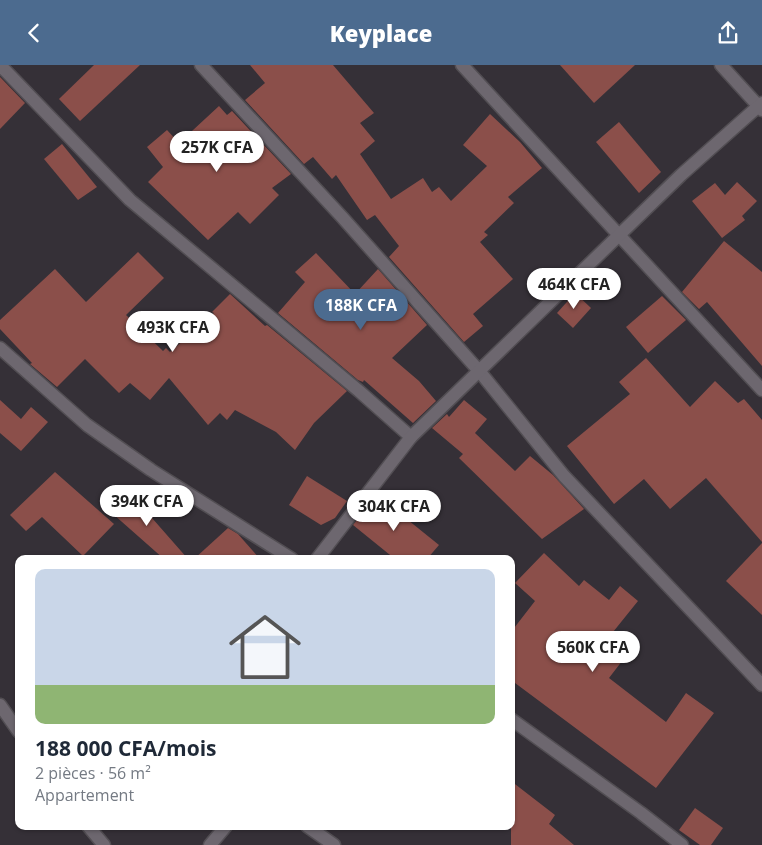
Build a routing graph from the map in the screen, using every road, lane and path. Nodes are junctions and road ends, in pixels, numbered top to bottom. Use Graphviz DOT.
graph roads {
  1 [pos="0,65"];
  2 [pos="201,65"];
  3 [pos="462,65"];
  4 [pos="721,65"];
  5 [pos="761,106"];
  6 [pos="620,235"];
  7 [pos="0,348"];
  8 [pos="480,372"];
  9 [pos="762,390"];
  10 [pos="411,437"];
  11 [pos="286,555"];
  12 [pos="320,555"];
  13 [pos="762,685"];
  14 [pos="0,705"];
  15 [pos="515,722"];
  16 [pos="15,726"];
  17 [pos="91,830"];
  18 [pos="223,830"];
  19 [pos="313,830"];
  20 [pos="104,845"];
  21 [pos="210,845"];
  22 [pos="334,845"];
  23 [pos="682,845"];
  1 -- 10 [label="street"];
  2 -- 8 [label="street"];
  3 -- 6 [label="street"];
  4 -- 5 [label="street"];
  5 -- 6 [label="street"];
  6 -- 8 [label="street"];
  6 -- 9 [label="street"];
  7 -- 11 [label="street"];
  8 -- 10 [label="street"];
  8 -- 13 [label="street"];
  10 -- 12 [label="street"];
  14 -- 16 [label="street"];
  15 -- 23 [label="street"];
  17 -- 20 [label="street"];
  18 -- 21 [label="street"];
  19 -- 22 [label="street"];
}
